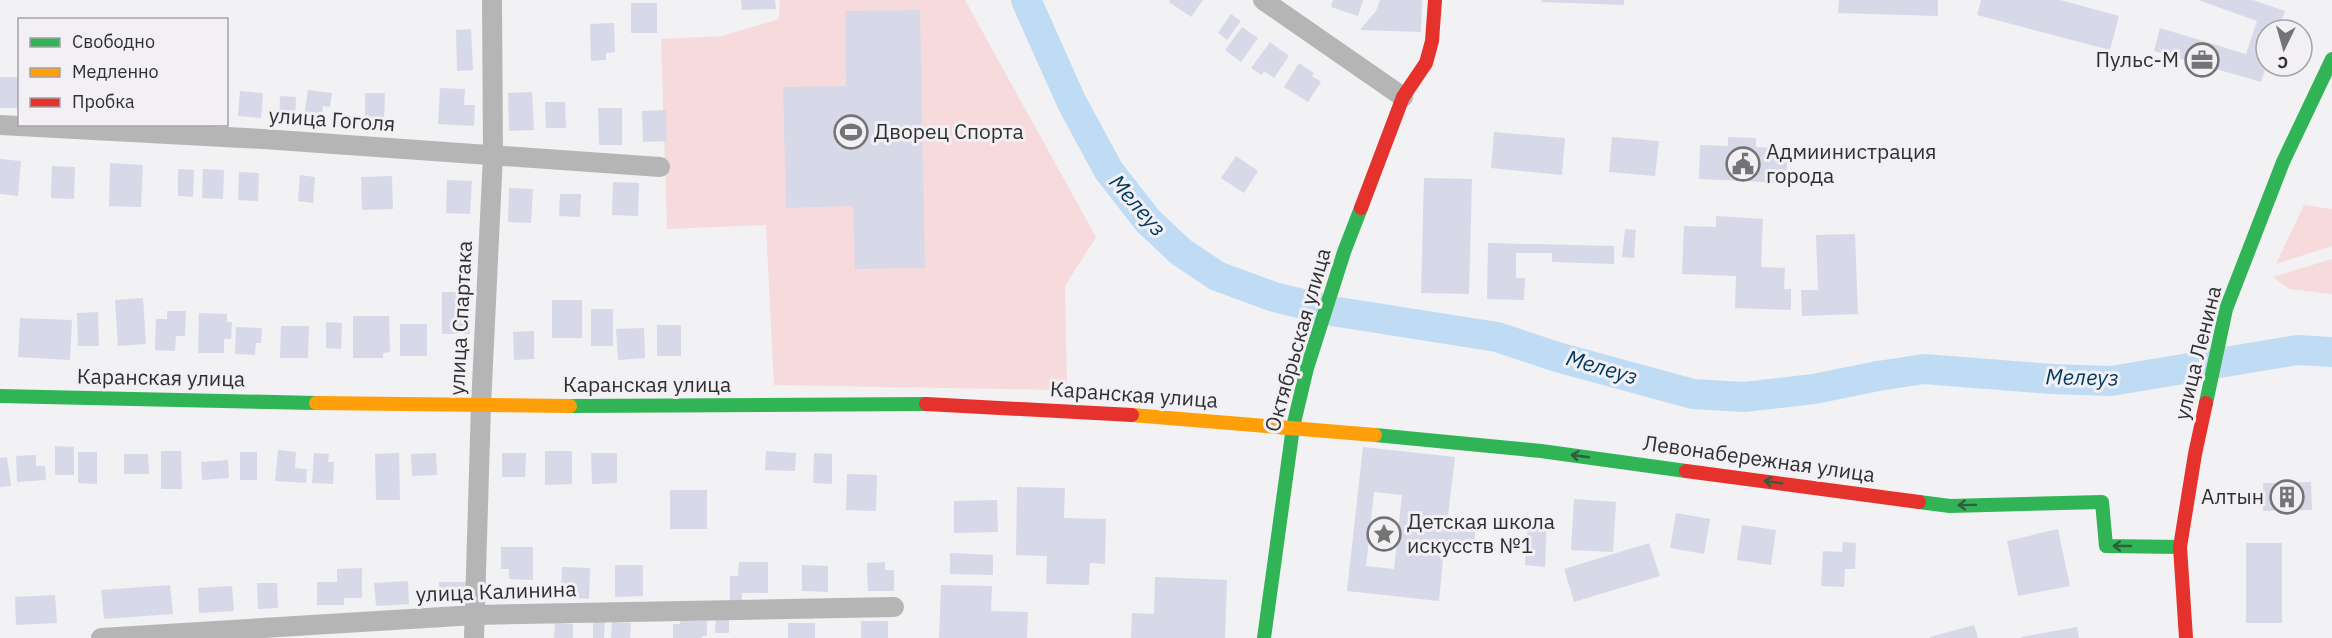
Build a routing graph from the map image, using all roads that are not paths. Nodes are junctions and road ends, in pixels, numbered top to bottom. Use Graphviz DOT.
graph roads {
  1 [pos="492,0"];
  2 [pos="1263,0"];
  3 [pos="1435,0"];
  4 [pos="2332,59"];
  5 [pos="1403,97"];
  6 [pos="0,125"];
  7 [pos="18,126"];
  8 [pos="19,126"];
  9 [pos="493,155"];
  10 [pos="660,167"];
  11 [pos="0,396"];
  12 [pos="481,406"];
  13 [pos="1293,427"];
  14 [pos="2180,547"];
  15 [pos="894,607"];
  16 [pos="475,615"];
  17 [pos="101,638"];
  18 [pos="474,638"];
  19 [pos="1264,638"];
  20 [pos="2186,638"];
  1 -- 9 [label="street, улица Спартака"];
  2 -- 5 [label="street"];
  3 -- 5 [label="street, Октябрьская улица"];
  4 -- 14 [label="street, улица Ленина"];
  5 -- 13 [label="street, Октябрьская улица"];
  6 -- 7 [label="street, улица Гоголя"];
  8 -- 9 [label="street, улица Гоголя"];
  9 -- 10 [label="street, улица Гоголя"];
  9 -- 12 [label="street, улица Спартака"];
  11 -- 12 [label="street, Каранская улица"];
  12 -- 13 [label="street, Каранская улица"];
  12 -- 16 [label="street, улица Спартака"];
  14 -- 13 [label="street, Левонабережная улица, one-way"];
  13 -- 19 [label="street, Октябрьская улица"];
  14 -- 20 [label="street, улица Ленина"];
  15 -- 16 [label="street, улица Калинина"];
  16 -- 17 [label="street, улица Калинина"];
  16 -- 18 [label="street, улица Спартака"];
}
